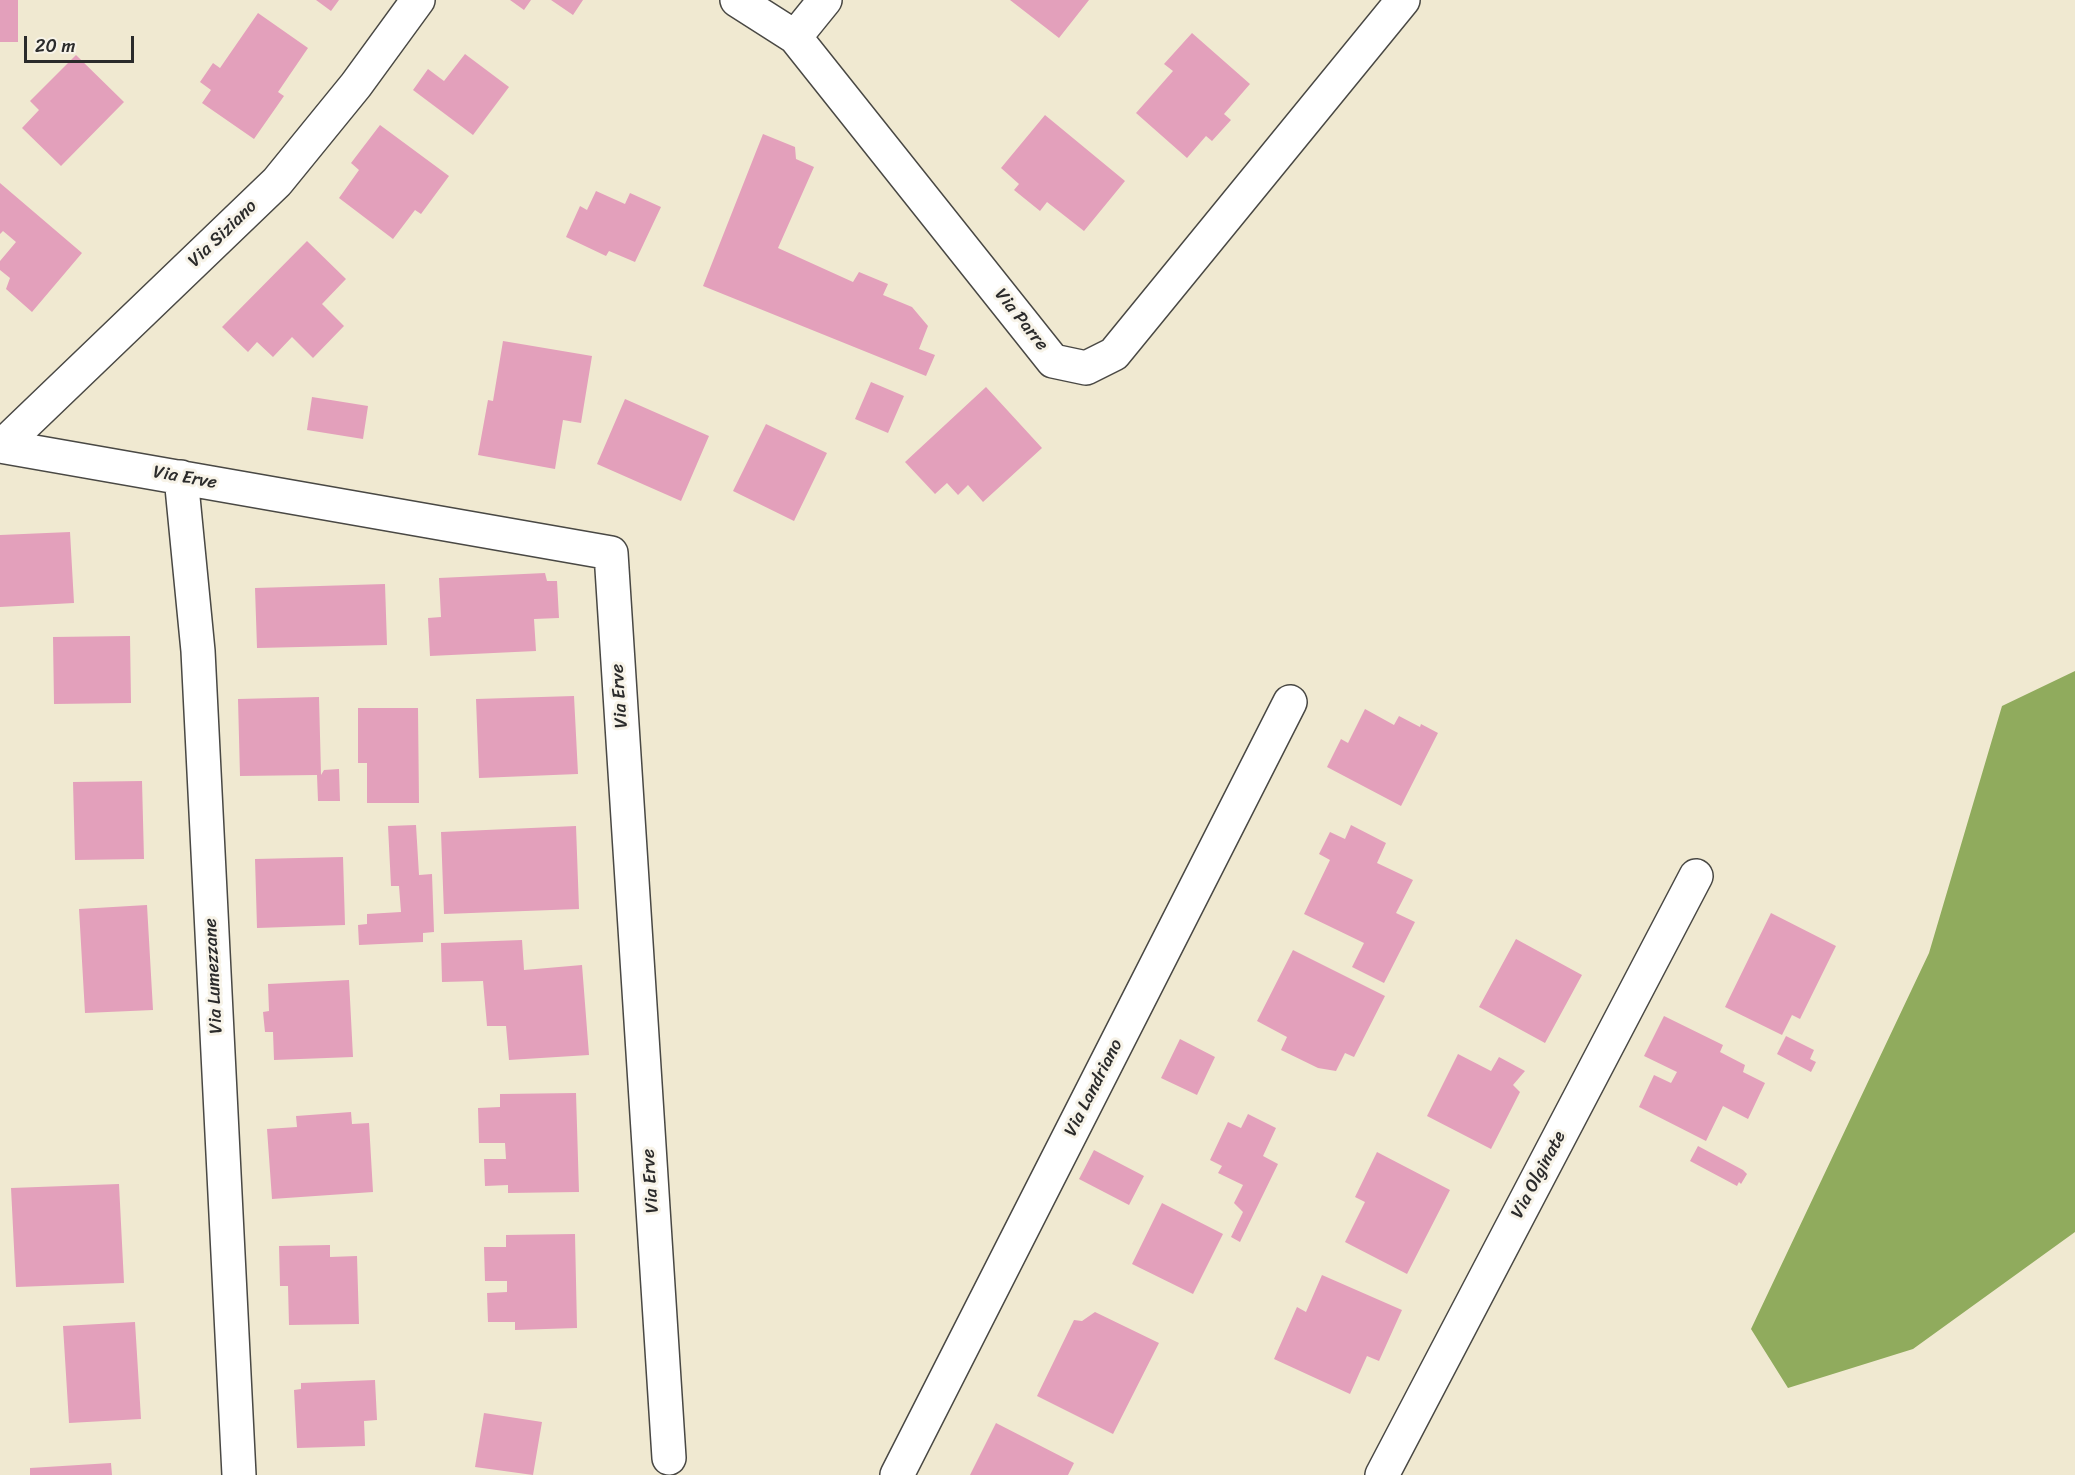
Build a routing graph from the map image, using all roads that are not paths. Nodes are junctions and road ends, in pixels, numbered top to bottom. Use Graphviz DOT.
graph roads {
  1 [pos="418,0"];
  2 [pos="737,0"];
  3 [pos="825,0"];
  4 [pos="1403,0"];
  5 [pos="795,37"];
  6 [pos="1,446"];
  7 [pos="181,477"];
  8 [pos="1290,702"];
  9 [pos="1696,876"];
  10 [pos="669,1458"];
  11 [pos="239,1475"];
  12 [pos="897,1475"];
  13 [pos="1382,1475"];
  1 -- 6 [label="street, Via Siziano"];
  2 -- 5 [label="street, Via Parre"];
  3 -- 5 [label="street"];
  4 -- 5 [label="street, Via Parre"];
  6 -- 7 [label="street, Via Erve"];
  7 -- 10 [label="street, Via Erve"];
  7 -- 11 [label="street, Via Lumezzane"];
  8 -- 12 [label="street, Via Landriano"];
  9 -- 13 [label="street, Via Olginate"];
}
